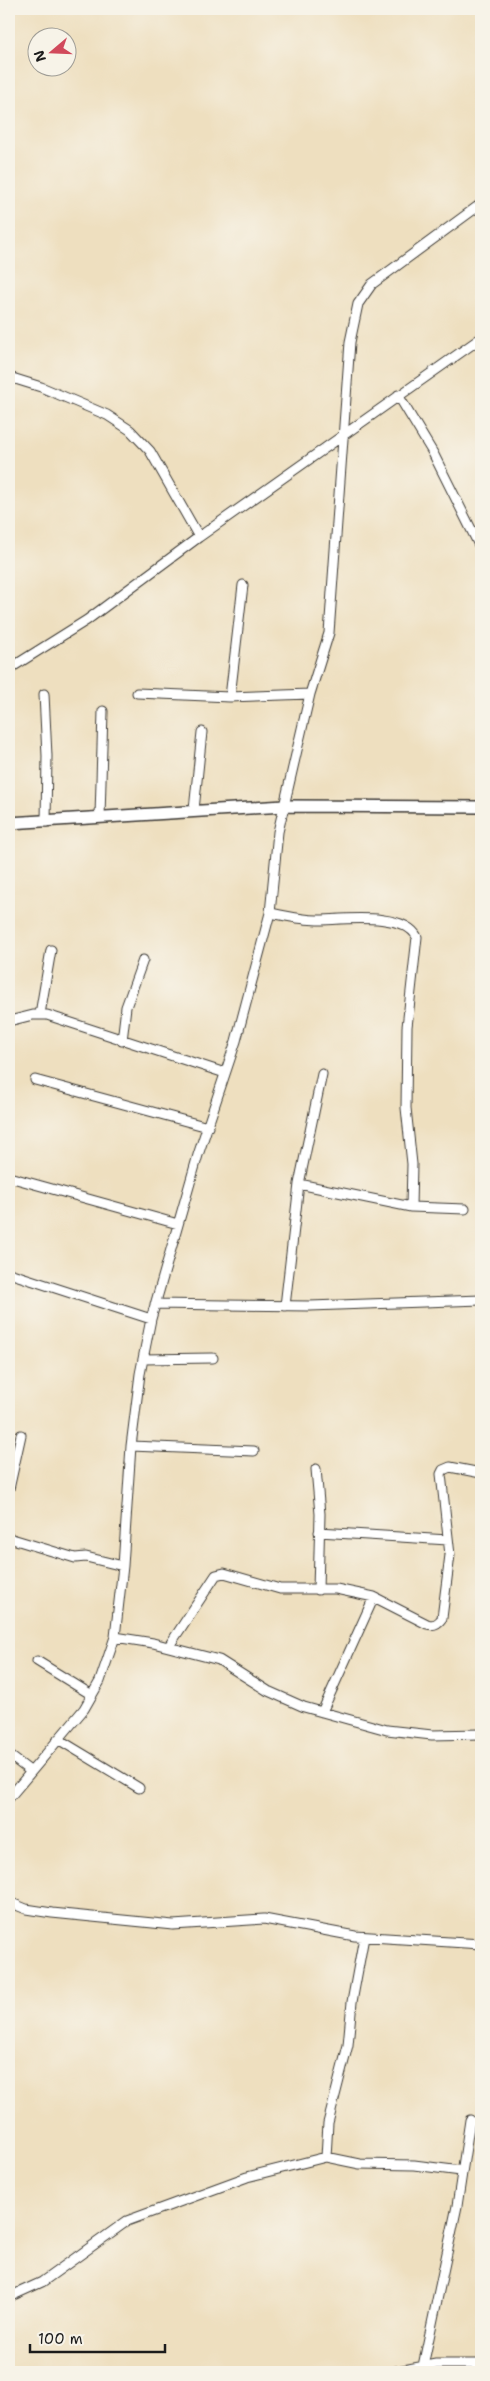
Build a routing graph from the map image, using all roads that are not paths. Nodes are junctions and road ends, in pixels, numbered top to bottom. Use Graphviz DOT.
graph roads {
  1 [pos="481,204"];
  2 [pos="481,338"];
  3 [pos="9,377"];
  4 [pos="398,396"];
  5 [pos="344,433"];
  6 [pos="198,536"];
  7 [pos="481,549"];
  8 [pos="243,585"];
  9 [pos="9,669"];
  10 [pos="137,693"];
  11 [pos="44,694"];
  12 [pos="310,694"];
  13 [pos="230,697"];
  14 [pos="104,711"];
  15 [pos="202,732"];
  16 [pos="284,806"];
  17 [pos="481,807"];
  18 [pos="194,810"];
  19 [pos="100,816"];
  20 [pos="46,822"];
  21 [pos="9,823"];
  22 [pos="270,913"];
  23 [pos="51,950"];
  24 [pos="143,960"];
  25 [pos="40,1014"];
  26 [pos="9,1022"];
  27 [pos="122,1041"];
  28 [pos="225,1073"];
  29 [pos="322,1074"];
  30 [pos="34,1080"];
  31 [pos="208,1127"];
  32 [pos="9,1177"];
  33 [pos="299,1184"];
  34 [pos="411,1207"];
  35 [pos="465,1209"];
  36 [pos="178,1224"];
  37 [pos="9,1273"];
  38 [pos="481,1300"];
  39 [pos="155,1304"];
  40 [pos="285,1306"];
  41 [pos="151,1319"];
  42 [pos="213,1358"];
  43 [pos="143,1359"];
  44 [pos="21,1435"];
  45 [pos="131,1446"];
  46 [pos="254,1451"];
  47 [pos="316,1469"];
  48 [pos="481,1473"];
  49 [pos="9,1489"];
  50 [pos="319,1532"];
  51 [pos="9,1538"];
  52 [pos="448,1540"];
  53 [pos="123,1566"];
  54 [pos="318,1590"];
  55 [pos="374,1597"];
  56 [pos="114,1637"];
  57 [pos="169,1646"];
  58 [pos="37,1660"];
  59 [pos="92,1695"];
  60 [pos="322,1712"];
  61 [pos="481,1734"];
  62 [pos="58,1739"];
  63 [pos="9,1755"];
  64 [pos="30,1771"];
  65 [pos="139,1788"];
  66 [pos="9,1798"];
  67 [pos="9,1902"];
  68 [pos="364,1937"];
  69 [pos="481,1944"];
  70 [pos="470,2120"];
  71 [pos="326,2157"];
  72 [pos="461,2171"];
  73 [pos="9,2297"];
  74 [pos="481,2364"];
  75 [pos="423,2366"];
  76 [pos="392,2372"];
  1 -- 5 [label="street"];
  2 -- 4 [label="street"];
  3 -- 6 [label="street"];
  4 -- 5 [label="street"];
  4 -- 7 [label="street"];
  5 -- 6 [label="street"];
  5 -- 12 [label="street"];
  6 -- 9 [label="street"];
  8 -- 13 [label="street"];
  10 -- 13 [label="street"];
  11 -- 20 [label="street"];
  12 -- 13 [label="street"];
  12 -- 16 [label="street"];
  14 -- 19 [label="street"];
  15 -- 18 [label="street"];
  16 -- 17 [label="street"];
  16 -- 18 [label="street"];
  16 -- 22 [label="street"];
  18 -- 19 [label="street"];
  19 -- 20 [label="street"];
  20 -- 21 [label="street"];
  22 -- 28 [label="street"];
  22 -- 34 [label="street"];
  23 -- 25 [label="street"];
  24 -- 27 [label="street"];
  25 -- 26 [label="street"];
  25 -- 27 [label="street"];
  27 -- 28 [label="street"];
  28 -- 31 [label="street"];
  29 -- 33 [label="street"];
  30 -- 31 [label="street"];
  31 -- 36 [label="street"];
  32 -- 36 [label="street"];
  33 -- 34 [label="street"];
  33 -- 40 [label="street"];
  34 -- 35 [label="street"];
  36 -- 39 [label="street"];
  37 -- 41 [label="street"];
  38 -- 40 [label="street"];
  39 -- 40 [label="street"];
  39 -- 41 [label="street"];
  41 -- 43 [label="street"];
  42 -- 43 [label="street"];
  43 -- 45 [label="street"];
  44 -- 49 [label="street"];
  45 -- 46 [label="street"];
  45 -- 53 [label="street"];
  47 -- 50 [label="street"];
  48 -- 52 [label="street"];
  50 -- 52 [label="street"];
  50 -- 54 [label="street"];
  51 -- 53 [label="street"];
  52 -- 55 [label="street"];
  53 -- 56 [label="street"];
  54 -- 55 [label="street"];
  54 -- 57 [label="street"];
  55 -- 60 [label="street"];
  56 -- 57 [label="street"];
  56 -- 59 [label="street"];
  57 -- 60 [label="street"];
  58 -- 59 [label="street"];
  59 -- 62 [label="street"];
  60 -- 61 [label="street"];
  62 -- 64 [label="street"];
  62 -- 65 [label="street"];
  63 -- 64 [label="street"];
  64 -- 66 [label="street"];
  67 -- 68 [label="street"];
  68 -- 69 [label="street"];
  68 -- 71 [label="street"];
  70 -- 72 [label="street"];
  71 -- 72 [label="street"];
  71 -- 73 [label="street"];
  72 -- 75 [label="street"];
  74 -- 75 [label="street"];
  75 -- 76 [label="street"];
}
